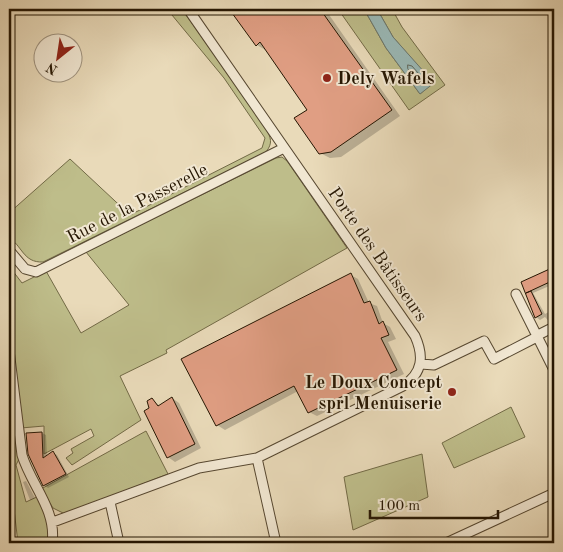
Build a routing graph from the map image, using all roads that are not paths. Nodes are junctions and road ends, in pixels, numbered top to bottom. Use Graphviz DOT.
graph roads {
  1 [pos="188,9"];
  2 [pos="284,148"];
  3 [pos="9,250"];
  4 [pos="516,294"];
  5 [pos="554,327"];
  6 [pos="536,337"];
  7 [pos="9,350"];
  8 [pos="421,364"];
  9 [pos="554,370"];
  10 [pos="257,458"];
  11 [pos="554,494"];
  12 [pos="110,502"];
  13 [pos="53,522"];
  14 [pos="52,543"];
  15 [pos="119,543"];
  16 [pos="276,543"];
  17 [pos="446,543"];
  1 -- 2 [label="street, Porte des Bâtisseurs"];
  2 -- 3 [label="street, Rue de la Passerelle"];
  2 -- 8 [label="street, Porte des Bâtisseurs"];
  4 -- 6 [label="street"];
  5 -- 6 [label="street"];
  6 -- 8 [label="street"];
  6 -- 9 [label="street"];
  7 -- 13 [label="street"];
  8 -- 10 [label="street"];
  10 -- 12 [label="street"];
  10 -- 16 [label="street"];
  11 -- 17 [label="street"];
  12 -- 13 [label="street"];
  12 -- 15 [label="street"];
  13 -- 14 [label="street"];
}
